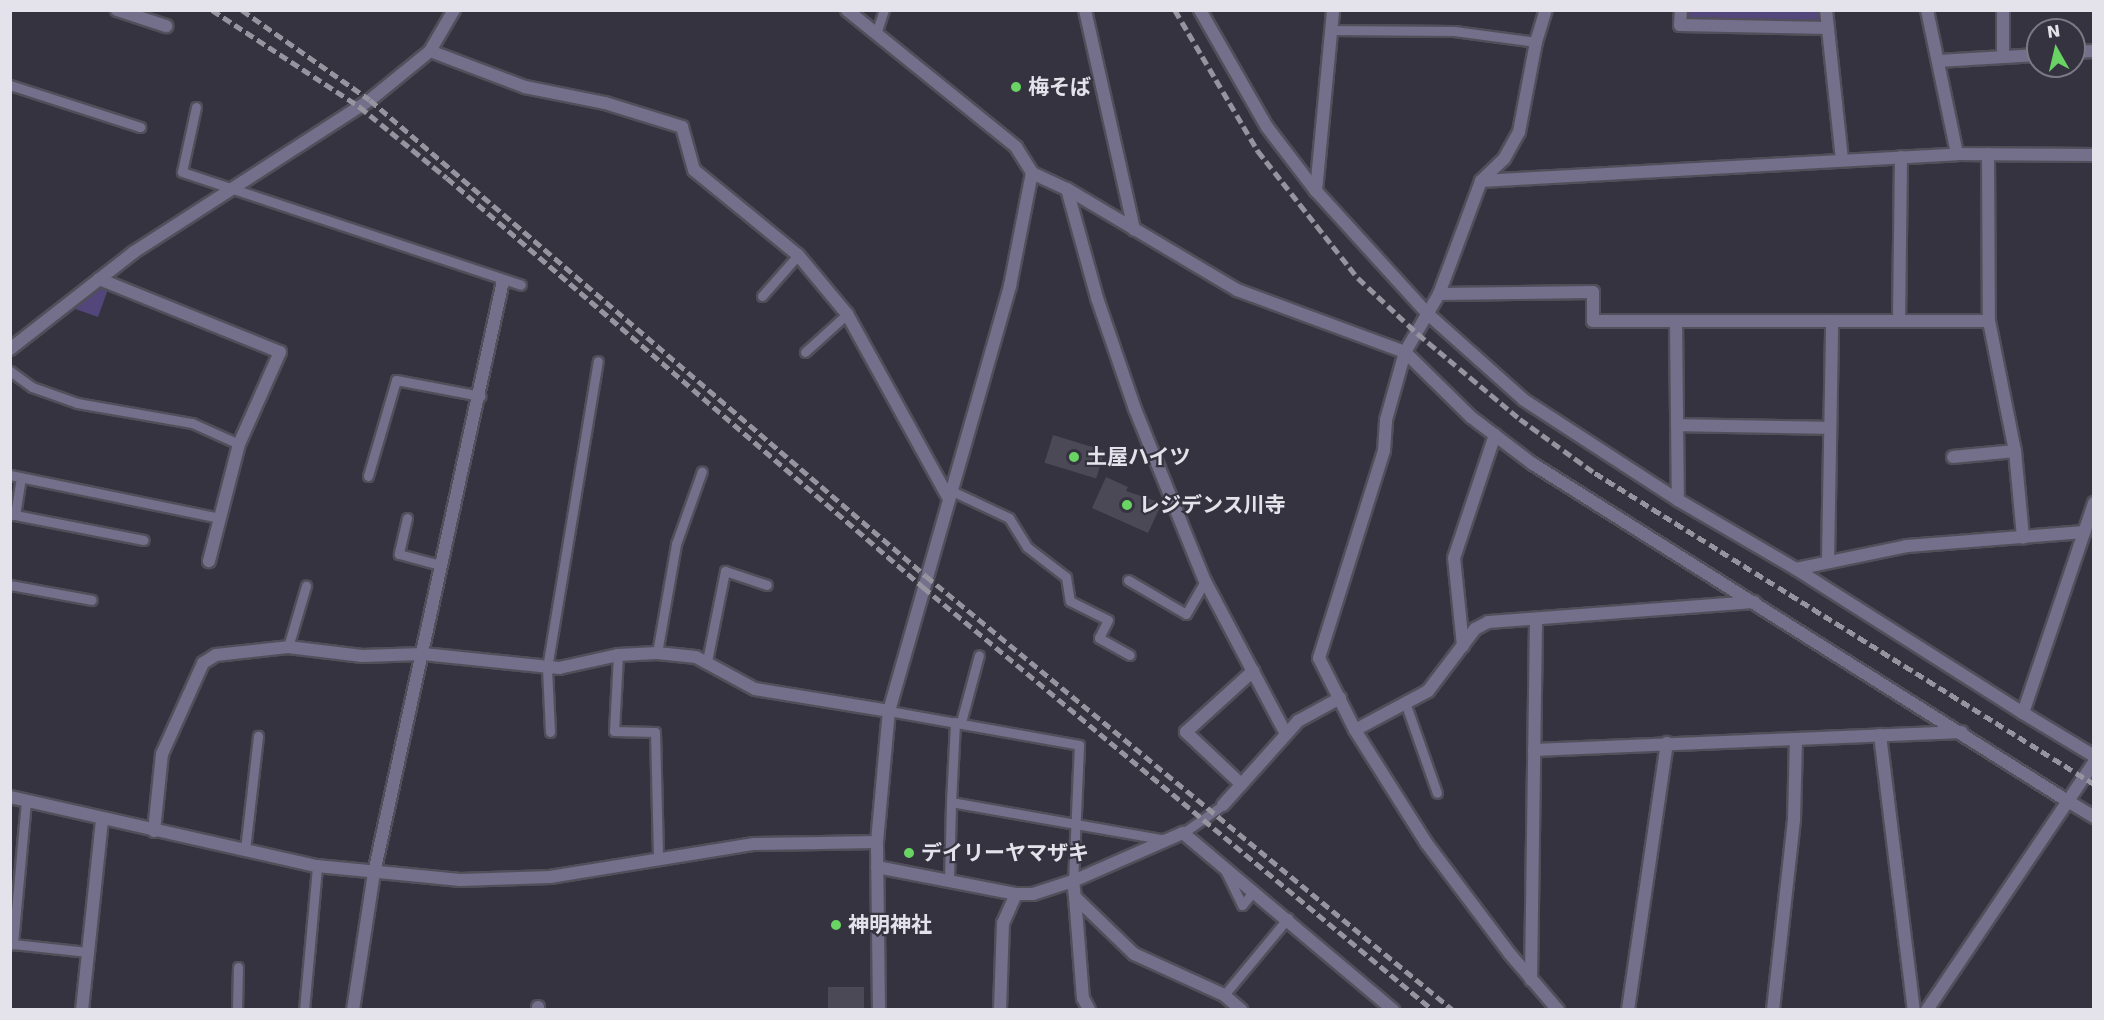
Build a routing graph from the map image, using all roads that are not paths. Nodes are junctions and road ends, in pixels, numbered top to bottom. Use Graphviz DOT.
graph roads {
  1 [pos="117,10"];
  2 [pos="454,10"];
  3 [pos="848,10"];
  4 [pos="884,10"];
  5 [pos="1085,10"];
  6 [pos="1200,10"];
  7 [pos="1333,10"];
  8 [pos="1546,10"];
  9 [pos="1682,10"];
  10 [pos="1826,10"];
  11 [pos="1927,10"];
  12 [pos="2003,10"];
  13 [pos="166,26"];
  14 [pos="1828,28"];
  15 [pos="1331,30"];
  16 [pos="876,34"];
  17 [pos="1536,42"];
  18 [pos="430,51"];
  19 [pos="2026,56"];
  20 [pos="2003,57"];
  21 [pos="1938,61"];
  22 [pos="10,85"];
  23 [pos="196,107"];
  24 [pos="140,127"];
  25 [pos="1957,154"];
  26 [pos="1988,154"];
  27 [pos="2094,155"];
  28 [pos="1901,157"];
  29 [pos="1842,160"];
  30 [pos="1032,172"];
  31 [pos="1481,181"];
  32 [pos="1067,189"];
  33 [pos="233,190"];
  34 [pos="1316,191"];
  35 [pos="1134,230"];
  36 [pos="798,255"];
  37 [pos="99,279"];
  38 [pos="503,281"];
  39 [pos="521,285"];
  40 [pos="1439,294"];
  41 [pos="762,296"];
  42 [pos="847,314"];
  43 [pos="1429,315"];
  44 [pos="1676,321"];
  45 [pos="1832,321"];
  46 [pos="1899,321"];
  47 [pos="1989,321"];
  48 [pos="10,349"];
  49 [pos="805,352"];
  50 [pos="1405,352"];
  51 [pos="598,361"];
  52 [pos="10,371"];
  53 [pos="481,396"];
  54 [pos="1677,424"];
  55 [pos="1830,428"];
  56 [pos="1495,435"];
  57 [pos="239,444"];
  58 [pos="2015,451"];
  59 [pos="1953,457"];
  60 [pos="702,471"];
  61 [pos="10,475"];
  62 [pos="368,476"];
  63 [pos="21,477"];
  64 [pos="950,495"];
  65 [pos="1678,500"];
  66 [pos="2094,503"];
  67 [pos="13,515"];
  68 [pos="220,518"];
  69 [pos="407,518"];
  70 [pos="2084,532"];
  71 [pos="2023,538"];
  72 [pos="144,540"];
  73 [pos="209,561"];
  74 [pos="1828,561"];
  75 [pos="440,566"];
  76 [pos="1796,569"];
  77 [pos="1128,580"];
  78 [pos="1206,581"];
  79 [pos="10,585"];
  80 [pos="767,585"];
  81 [pos="306,586"];
  82 [pos="92,600"];
  83 [pos="1754,602"];
  84 [pos="1536,619"];
  85 [pos="1462,646"];
  86 [pos="288,647"];
  87 [pos="657,653"];
  88 [pos="423,654"];
  89 [pos="618,655"];
  90 [pos="979,655"];
  91 [pos="1130,655"];
  92 [pos="707,661"];
  93 [pos="547,668"];
  94 [pos="1253,671"];
  95 [pos="1340,698"];
  96 [pos="1406,705"];
  97 [pos="889,711"];
  98 [pos="2023,713"];
  99 [pos="958,722"];
  100 [pos="1355,730"];
  101 [pos="550,732"];
  102 [pos="1962,732"];
  103 [pos="1286,734"];
  104 [pos="1880,735"];
  105 [pos="258,736"];
  106 [pos="1796,739"];
  107 [pos="1667,743"];
  108 [pos="1534,750"];
  109 [pos="2094,756"];
  110 [pos="2094,762"];
  111 [pos="1241,784"];
  112 [pos="1437,794"];
  113 [pos="10,797"];
  114 [pos="2066,800"];
  115 [pos="26,801"];
  116 [pos="951,802"];
  117 [pos="1223,805"];
  118 [pos="2094,817"];
  119 [pos="102,820"];
  120 [pos="1076,824"];
  121 [pos="154,831"];
  122 [pos="1183,833"];
  123 [pos="1166,840"];
  124 [pos="877,842"];
  125 [pos="245,850"];
  126 [pos="658,857"];
  127 [pos="1222,865"];
  128 [pos="317,866"];
  129 [pos="877,867"];
  130 [pos="375,873"];
  131 [pos="949,880"];
  132 [pos="1073,881"];
  133 [pos="1254,891"];
  134 [pos="1016,894"];
  135 [pos="1075,897"];
  136 [pos="1288,918"];
  137 [pos="88,952"];
  138 [pos="238,967"];
  139 [pos="1531,980"];
  140 [pos="1224,995"];
  141 [pos="82,1010"];
  142 [pos="237,1010"];
  143 [pos="304,1010"];
  144 [pos="353,1010"];
  145 [pos="879,1010"];
  146 [pos="1000,1010"];
  147 [pos="1089,1010"];
  148 [pos="1241,1010"];
  149 [pos="1394,1010"];
  150 [pos="1558,1010"];
  151 [pos="1628,1010"];
  152 [pos="1773,1010"];
  153 [pos="1914,1010"];
  154 [pos="1927,1010"];
  1 -- 13 [label="street"];
  2 -- 18 [label="street"];
  3 -- 16 [label="street"];
  4 -- 16 [label="lane"];
  5 -- 35 [label="street"];
  6 -- 34 [label="street"];
  7 -- 15 [label="street"];
  8 -- 17 [label="street"];
  9 -- 14 [label="street"];
  10 -- 14 [label="street"];
  11 -- 21 [label="street"];
  12 -- 20 [label="street"];
  14 -- 29 [label="street"];
  15 -- 17 [label="lane"];
  15 -- 34 [label="street"];
  16 -- 30 [label="street"];
  17 -- 31 [label="street"];
  18 -- 33 [label="street"];
  18 -- 36 [label="street"];
  19 -- 20 [label="street"];
  20 -- 21 [label="street"];
  21 -- 25 [label="street"];
  22 -- 24 [label="lane"];
  23 -- 33 [label="lane"];
  25 -- 26 [label="street"];
  25 -- 28 [label="street"];
  26 -- 27 [label="street"];
  26 -- 47 [label="street"];
  28 -- 29 [label="street"];
  28 -- 46 [label="street"];
  29 -- 31 [label="street"];
  30 -- 32 [label="street"];
  30 -- 64 [label="street"];
  31 -- 40 [label="street"];
  32 -- 35 [label="street"];
  32 -- 78 [label="street"];
  33 -- 37 [label="street"];
  33 -- 38 [label="lane"];
  34 -- 43 [label="street"];
  35 -- 50 [label="street"];
  36 -- 41 [label="lane"];
  36 -- 42 [label="street"];
  37 -- 48 [label="street"];
  37 -- 57 [label="street"];
  38 -- 39 [label="lane"];
  38 -- 53 [label="street"];
  40 -- 43 [label="street"];
  40 -- 44 [label="street"];
  42 -- 49 [label="lane"];
  42 -- 64 [label="street"];
  43 -- 50 [label="street"];
  43 -- 65 [label="street"];
  44 -- 45 [label="street"];
  44 -- 54 [label="street"];
  45 -- 46 [label="street"];
  45 -- 55 [label="street"];
  46 -- 47 [label="street"];
  47 -- 58 [label="street"];
  50 -- 56 [label="street"];
  50 -- 95 [label="street"];
  51 -- 93 [label="lane"];
  52 -- 57 [label="lane"];
  53 -- 62 [label="lane"];
  53 -- 75 [label="street"];
  54 -- 55 [label="street"];
  54 -- 65 [label="street"];
  55 -- 74 [label="street"];
  56 -- 83 [label="street"];
  56 -- 85 [label="street"];
  57 -- 68 [label="street"];
  58 -- 59 [label="street"];
  58 -- 71 [label="street"];
  60 -- 87 [label="lane"];
  61 -- 63 [label="lane"];
  63 -- 67 [label="lane"];
  63 -- 68 [label="lane"];
  64 -- 91 [label="lane"];
  64 -- 97 [label="street"];
  65 -- 76 [label="street"];
  66 -- 70 [label="street"];
  67 -- 72 [label="lane"];
  68 -- 73 [label="street"];
  69 -- 75 [label="lane"];
  70 -- 71 [label="street"];
  70 -- 98 [label="street"];
  71 -- 74 [label="street"];
  74 -- 76 [label="street"];
  75 -- 88 [label="street"];
  76 -- 98 [label="street"];
  77 -- 78 [label="lane"];
  78 -- 94 [label="street"];
  79 -- 82 [label="lane"];
  80 -- 92 [label="lane"];
  81 -- 86 [label="lane"];
  83 -- 84 [label="street"];
  83 -- 102 [label="street"];
  84 -- 85 [label="street"];
  84 -- 108 [label="street"];
  85 -- 96 [label="street"];
  86 -- 88 [label="street"];
  86 -- 121 [label="street"];
  87 -- 89 [label="street"];
  87 -- 92 [label="street"];
  88 -- 93 [label="street"];
  88 -- 130 [label="street"];
  89 -- 93 [label="street"];
  89 -- 126 [label="lane"];
  90 -- 99 [label="lane"];
  92 -- 97 [label="street"];
  93 -- 101 [label="lane"];
  94 -- 103 [label="street"];
  94 -- 111 [label="street"];
  95 -- 100 [label="street"];
  95 -- 103 [label="street"];
  96 -- 100 [label="street"];
  96 -- 112 [label="lane"];
  97 -- 99 [label="lane"];
  97 -- 124 [label="street"];
  98 -- 109 [label="street"];
  99 -- 116 [label="lane"];
  99 -- 120 [label="lane"];
  100 -- 139 [label="street"];
  102 -- 104 [label="street"];
  102 -- 114 [label="street"];
  103 -- 111 [label="street"];
  104 -- 106 [label="street"];
  104 -- 153 [label="street"];
  105 -- 125 [label="lane"];
  106 -- 107 [label="street"];
  106 -- 152 [label="street"];
  107 -- 108 [label="street"];
  107 -- 151 [label="street"];
  108 -- 139 [label="street"];
  110 -- 114 [label="street"];
  111 -- 117 [label="street"];
  113 -- 115 [label="street"];
  114 -- 118 [label="street"];
  114 -- 154 [label="street"];
  115 -- 119 [label="street"];
  115 -- 137 [label="lane"];
  116 -- 120 [label="lane"];
  116 -- 131 [label="lane"];
  117 -- 122 [label="lane"];
  119 -- 121 [label="street"];
  119 -- 137 [label="street"];
  120 -- 123 [label="lane"];
  120 -- 132 [label="lane"];
  121 -- 125 [label="street"];
  122 -- 123 [label="street"];
  122 -- 127 [label="street"];
  123 -- 132 [label="street"];
  124 -- 126 [label="street"];
  124 -- 129 [label="street"];
  125 -- 128 [label="street"];
  126 -- 130 [label="street"];
  127 -- 133 [label="street"];
  127 -- 133 [label="lane"];
  128 -- 130 [label="street"];
  128 -- 143 [label="lane"];
  129 -- 131 [label="street"];
  129 -- 145 [label="street"];
  130 -- 144 [label="street"];
  131 -- 134 [label="street"];
  132 -- 134 [label="street"];
  132 -- 135 [label="street"];
  133 -- 136 [label="street"];
  134 -- 146 [label="street"];
  135 -- 140 [label="street"];
  135 -- 147 [label="street"];
  136 -- 140 [label="lane"];
  136 -- 149 [label="street"];
  137 -- 141 [label="street"];
  138 -- 142 [label="lane"];
  139 -- 150 [label="street"];
  140 -- 148 [label="street"];
}
